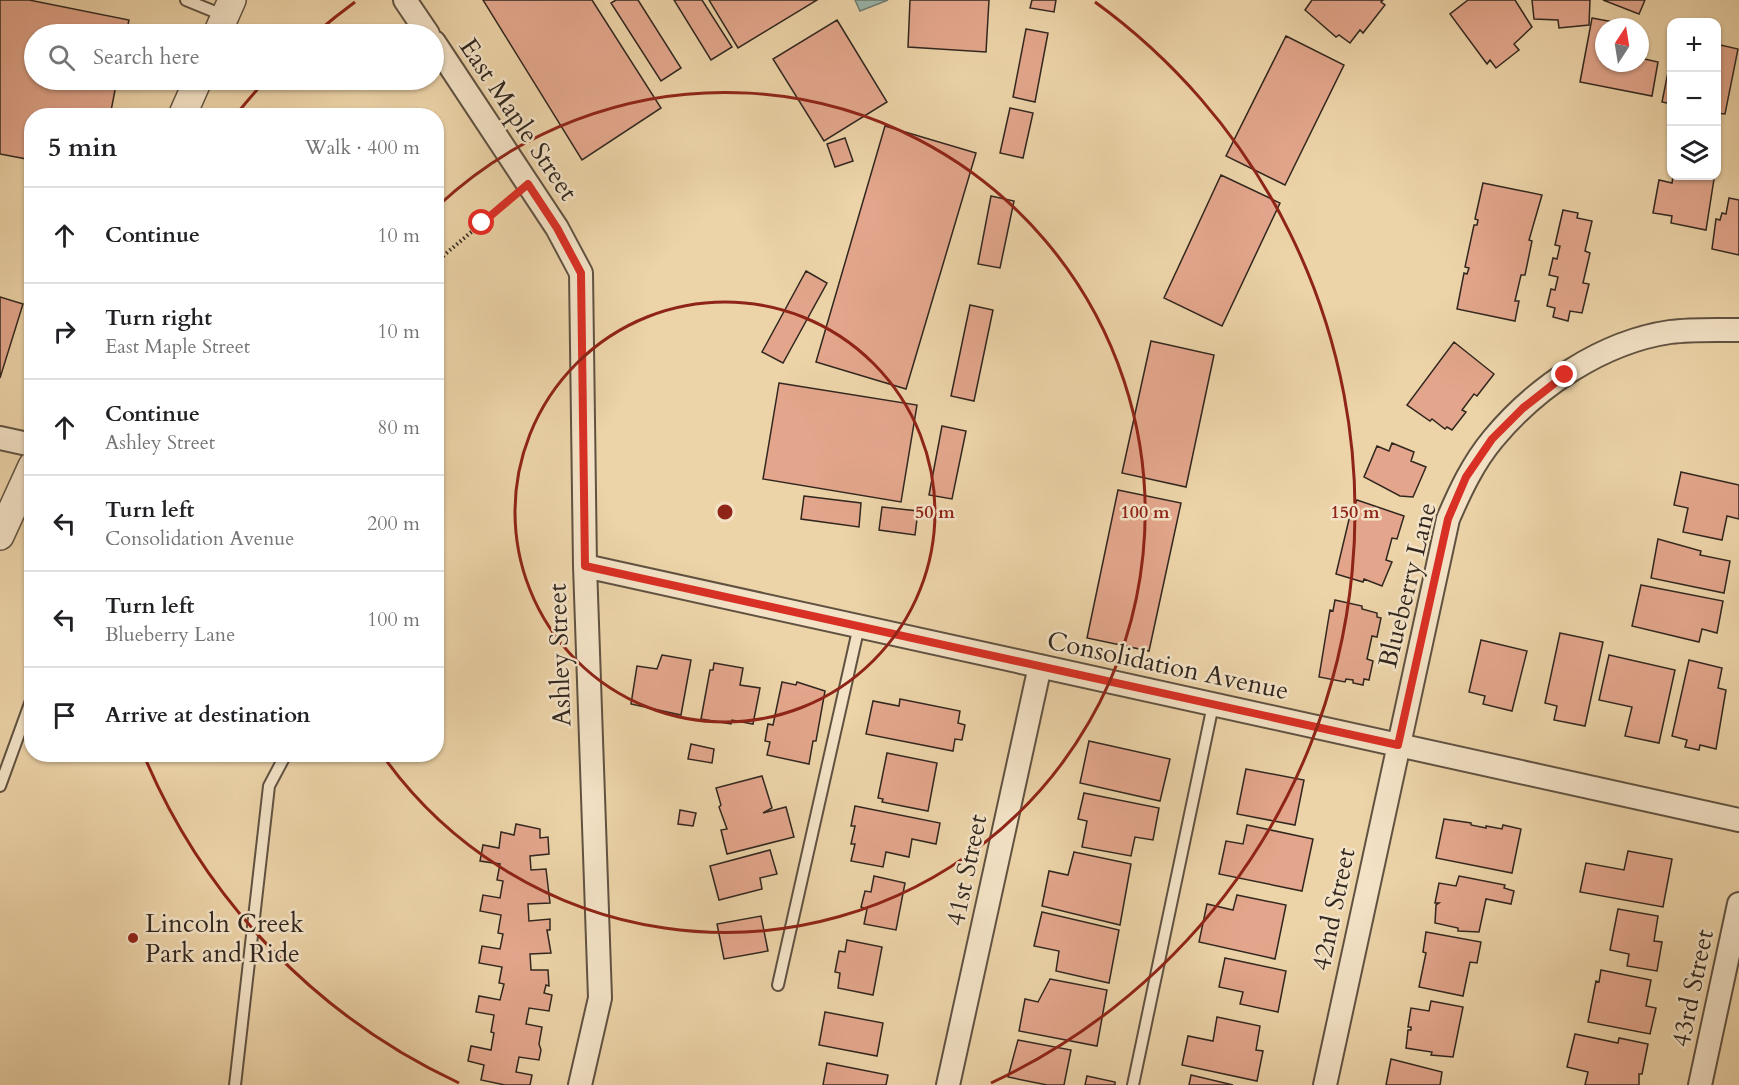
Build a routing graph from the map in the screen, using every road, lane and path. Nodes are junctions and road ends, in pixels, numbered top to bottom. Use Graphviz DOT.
graph roads {
  1 [pos="186,0"];
  2 [pos="405,0"];
  3 [pos="224,17"];
  4 [pos="421,24"];
  5 [pos="444,57"];
  6 [pos="194,90"];
  7 [pos="186,108"];
  8 [pos="528,184"];
  9 [pos="557,228"];
  10 [pos="444,255"];
  11 [pos="1739,330"];
  12 [pos="0,438"];
  13 [pos="24,444"];
  14 [pos="24,486"];
  15 [pos="0,536"];
  16 [pos="585,566"];
  17 [pos="860,626"];
  18 [pos="1040,666"];
  19 [pos="1214,705"];
  20 [pos="24,720"];
  21 [pos="1398,745"];
  22 [pos="282,762"];
  23 [pos="0,786"];
  24 [pos="1739,820"];
  25 [pos="1739,904"];
  26 [pos="778,985"];
  27 [pos="235,1085"];
  28 [pos="580,1085"];
  29 [pos="948,1085"];
  30 [pos="1132,1085"];
  31 [pos="1325,1085"];
  32 [pos="1700,1085"];
  1 -- 3 [label="lane"];
  2 -- 4 [label="street, East Maple Street"];
  5 -- 8 [label="street, East Maple Street"];
  6 -- 7 [label="street"];
  8 -- 9 [label="street, East Maple Street"];
  8 -- 10 [label="path"];
  9 -- 16 [label="street, Ashley Street"];
  11 -- 21 [label="street, Blueberry Lane"];
  12 -- 13 [label="street"];
  14 -- 15 [label="street"];
  16 -- 17 [label="street, Consolidation Avenue"];
  16 -- 28 [label="street, Ashley Street"];
  17 -- 18 [label="street, Consolidation Avenue"];
  17 -- 26 [label="lane"];
  18 -- 19 [label="street, Consolidation Avenue"];
  18 -- 29 [label="street, 41st Street"];
  19 -- 21 [label="street, Consolidation Avenue"];
  19 -- 30 [label="lane"];
  20 -- 23 [label="lane"];
  21 -- 24 [label="street, Consolidation Avenue"];
  21 -- 31 [label="street, 42nd Street"];
  22 -- 27 [label="lane"];
  25 -- 32 [label="street, 43rd Street"];
}
